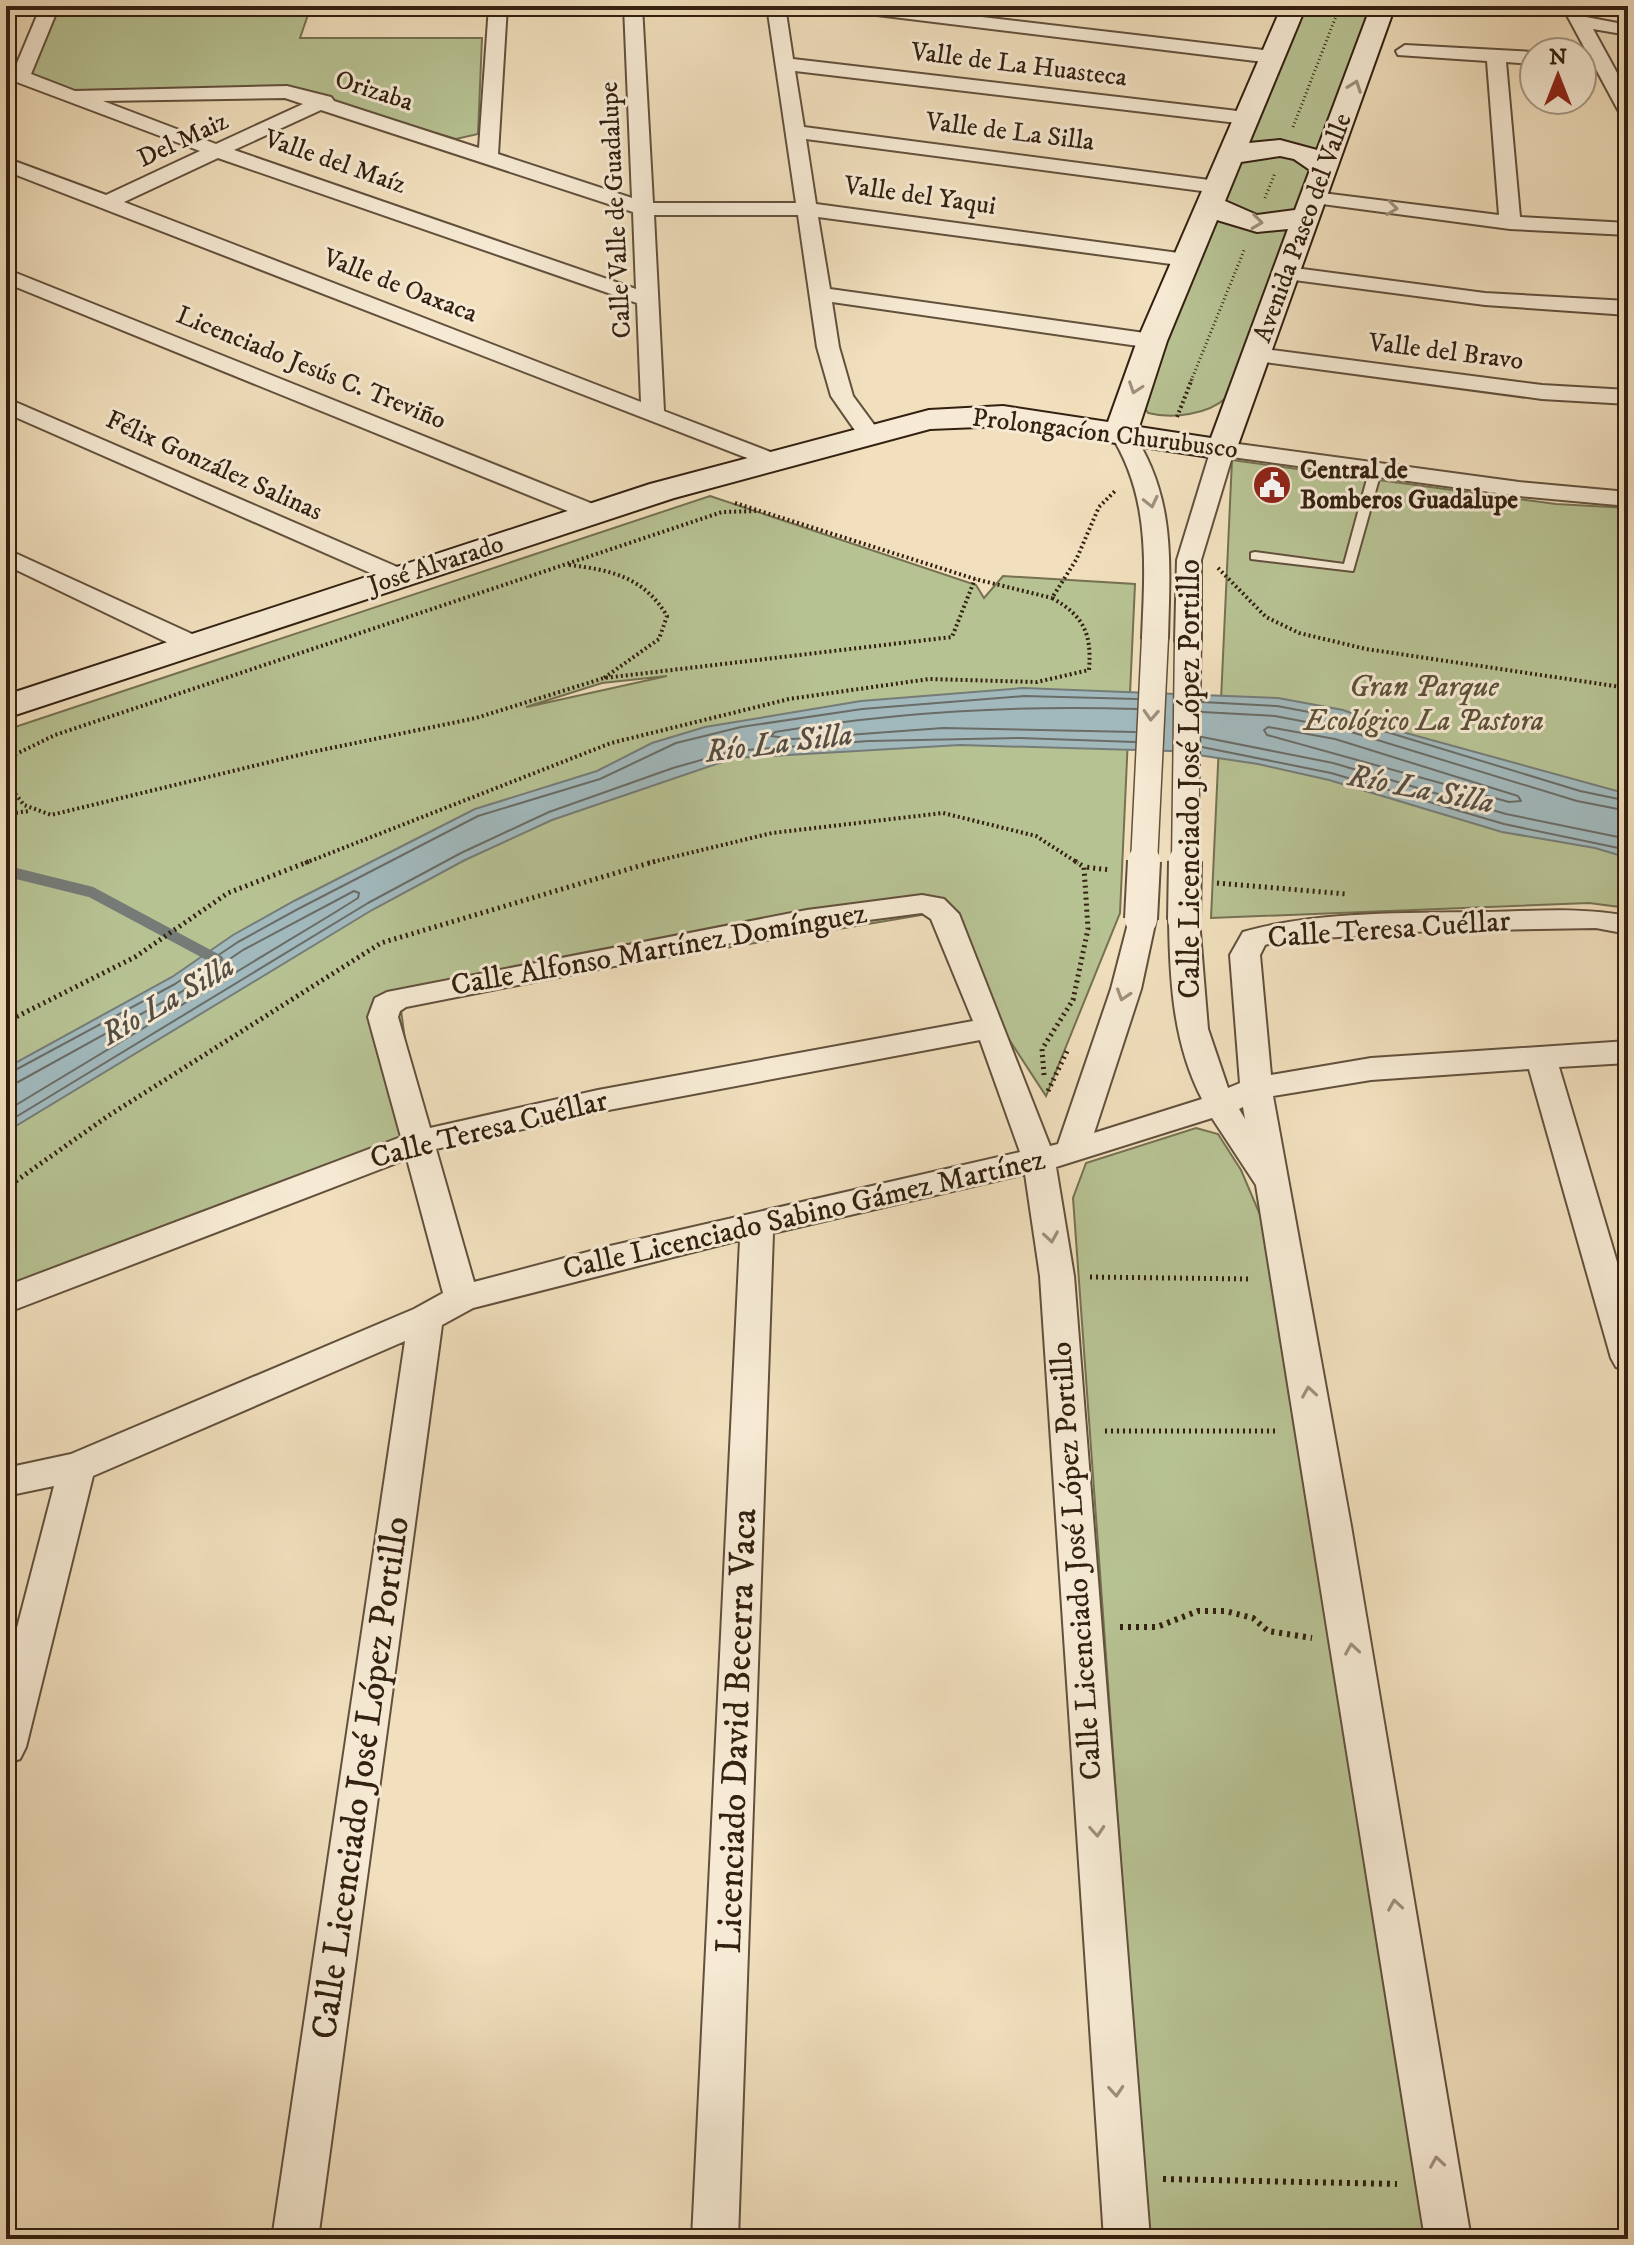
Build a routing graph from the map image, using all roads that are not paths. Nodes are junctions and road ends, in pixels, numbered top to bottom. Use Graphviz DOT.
graph roads {
  1 [pos="50,6"];
  2 [pos="498,6"];
  3 [pos="633,6"];
  4 [pos="776,6"];
  5 [pos="844,6"];
  6 [pos="1294,6"];
  7 [pos="1383,6"];
  8 [pos="1575,14"];
  9 [pos="1628,30"];
  10 [pos="1582,36"];
  11 [pos="1405,51"];
  12 [pos="1272,57"];
  13 [pos="1496,57"];
  14 [pos="1518,58"];
  15 [pos="785,64"];
  16 [pos="1598,68"];
  17 [pos="14,74"];
  18 [pos="1622,91"];
  19 [pos="76,96"];
  20 [pos="324,101"];
  21 [pos="1628,110"];
  22 [pos="1246,118"];
  23 [pos="795,132"];
  24 [pos="220,152"];
  25 [pos="488,156"];
  26 [pos="1230,157"];
  27 [pos="6,164"];
  28 [pos="1325,168"];
  29 [pos="1214,195"];
  30 [pos="106,203"];
  31 [pos="1311,206"];
  32 [pos="645,209"];
  33 [pos="807,209"];
  34 [pos="1510,223"];
  35 [pos="1628,229"];
  36 [pos="1186,260"];
  37 [pos="1287,273"];
  38 [pos="6,275"];
  39 [pos="820,294"];
  40 [pos="648,300"];
  41 [pos="1628,308"];
  42 [pos="1152,341"];
  43 [pos="1257,355"];
  44 [pos="1628,397"];
  45 [pos="6,405"];
  46 [pos="653,412"];
  47 [pos="1121,432"];
  48 [pos="869,434"];
  49 [pos="1223,449"];
  50 [pos="773,461"];
  51 [pos="1376,468"];
  52 [pos="1628,499"];
  53 [pos="594,513"];
  54 [pos="6,556"];
  55 [pos="1255,556"];
  56 [pos="400,577"];
  57 [pos="194,645"];
  58 [pos="6,707"];
  59 [pos="934,906"];
  60 [pos="1628,925"];
  61 [pos="991,1028"];
  62 [pos="1628,1052"];
  63 [pos="1541,1058"];
  64 [pos="1256,1089"];
  65 [pos="1218,1105"];
  66 [pos="419,1142"];
  67 [pos="1055,1156"];
  68 [pos="1275,1187"];
  69 [pos="757,1224"];
  70 [pos="462,1298"];
  71 [pos="6,1300"];
  72 [pos="426,1318"];
  73 [pos="1628,1358"];
  74 [pos="77,1467"];
  75 [pos="6,1482"];
  76 [pos="6,1747"];
  77 [pos="295,2239"];
  78 [pos="715,2239"];
  79 [pos="1127,2239"];
  80 [pos="1448,2239"];
  1 -- 17 [label="street"];
  2 -- 25 [label="street"];
  3 -- 32 [label="street, Calle Valle de Guadalupe"];
  4 -- 15 [label="street"];
  5 -- 12 [label="street"];
  6 -- 12 [label="street"];
  28 -- 7 [label="street, Avenida Paseo del Valle, one-way"];
  8 -- 9 [label="street"];
  8 -- 10 [label="street"];
  11 -- 13 [label="street"];
  12 -- 22 [label="street"];
  13 -- 14 [label="street"];
  13 -- 34 [label="street"];
  15 -- 22 [label="street, Valle de La Huasteca"];
  15 -- 23 [label="street"];
  16 -- 18 [label="street"];
  17 -- 19 [label="street, Valle del Maíz"];
  18 -- 21 [label="street"];
  19 -- 20 [label="street, Orizaba"];
  19 -- 24 [label="street, Valle del Maíz"];
  20 -- 24 [label="street, Del Maiz"];
  20 -- 25 [label="street, Orizaba"];
  22 -- 26 [label="street"];
  23 -- 29 [label="street, Valle de La Silla"];
  23 -- 33 [label="street"];
  24 -- 30 [label="street, Del Maiz"];
  24 -- 40 [label="street, Valle del Maíz"];
  25 -- 32 [label="street, Orizaba"];
  26 -- 28 [label="street"];
  26 -- 29 [label="street"];
  27 -- 30 [label="street, Valle de Oaxaca"];
  28 -- 31 [label="street, Avenida Paseo del Valle"];
  29 -- 31 [label="street, one-way"];
  29 -- 36 [label="street"];
  30 -- 46 [label="street, Valle de Oaxaca"];
  31 -- 34 [label="street, one-way"];
  31 -- 37 [label="street, Avenida Paseo del Valle"];
  32 -- 33 [label="street, Valle del Yaqui"];
  32 -- 40 [label="street, Calle Valle de Guadalupe"];
  33 -- 36 [label="street, Valle del Yaqui"];
  33 -- 39 [label="street"];
  34 -- 35 [label="street"];
  36 -- 42 [label="street"];
  37 -- 41 [label="street"];
  37 -- 43 [label="street, Avenida Paseo del Valle"];
  38 -- 53 [label="street, Licenciado Jesús C. Treviño"];
  39 -- 42 [label="street"];
  39 -- 48 [label="street"];
  40 -- 46 [label="street, Calle Valle de Guadalupe"];
  42 -- 47 [label="street, one-way"];
  43 -- 44 [label="street, Valle del Bravo"];
  43 -- 49 [label="street, Avenida Paseo del Valle"];
  45 -- 56 [label="street, Félix González Salinas"];
  46 -- 50 [label="street, Valle de Oaxaca"];
  47 -- 48 [label="street, Prolongacíon Churubusco"];
  47 -- 49 [label="street, Prolongacíon Churubusco"];
  47 -- 67 [label="street, Calle Licenciado José López Portillo, one-way, bridge"];
  48 -- 50 [label="street, José Alvarado"];
  49 -- 51 [label="street, Prolongacíon Churubusco"];
  49 -- 65 [label="street, Calle Licenciado José López Portillo, bridge"];
  50 -- 53 [label="street, José Alvarado"];
  51 -- 52 [label="street, Prolongacíon Churubusco"];
  51 -- 55 [label="lane"];
  53 -- 56 [label="street, José Alvarado"];
  54 -- 57 [label="street"];
  56 -- 57 [label="street, José Alvarado"];
  57 -- 58 [label="street, José Alvarado"];
  59 -- 61 [label="street, Calle Licenciado José López Portillo"];
  59 -- 66 [label="street, Calle Alfonso Martínez Domínguez"];
  60 -- 64 [label="street, Calle Teresa Cuéllar"];
  61 -- 66 [label="street, Calle Teresa Cuéllar"];
  61 -- 67 [label="street, Calle Licenciado José López Portillo"];
  62 -- 63 [label="street, Calle Licenciado Sabino Gámez Martínez"];
  63 -- 64 [label="street, Calle Licenciado Sabino Gámez Martínez"];
  63 -- 73 [label="street"];
  64 -- 65 [label="street, Calle Licenciado Sabino Gámez Martínez"];
  64 -- 68 [label="street, Calle Licenciado José López Portillo"];
  65 -- 67 [label="street, Calle Licenciado Sabino Gámez Martínez"];
  65 -- 68 [label="street, Calle Licenciado José López Portillo"];
  66 -- 70 [label="street"];
  66 -- 71 [label="street, Calle Teresa Cuéllar"];
  67 -- 69 [label="street, Calle Licenciado Sabino Gámez Martínez"];
  67 -- 79 [label="street, Calle Licenciado José López Portillo, one-way"];
  80 -- 68 [label="street, Calle Licenciado José López Portillo, one-way"];
  69 -- 70 [label="street, Calle Licenciado Sabino Gámez Martínez"];
  69 -- 78 [label="street, Licenciado David Becerra Vaca"];
  70 -- 72 [label="street, Calle Licenciado Sabino Gámez Martínez"];
  72 -- 74 [label="street, Calle Licenciado Sabino Gámez Martínez"];
  72 -- 77 [label="street, Calle Licenciado José López Portillo"];
  74 -- 75 [label="street, Calle Licenciado Sabino Gámez Martínez"];
  74 -- 76 [label="street"];
}
